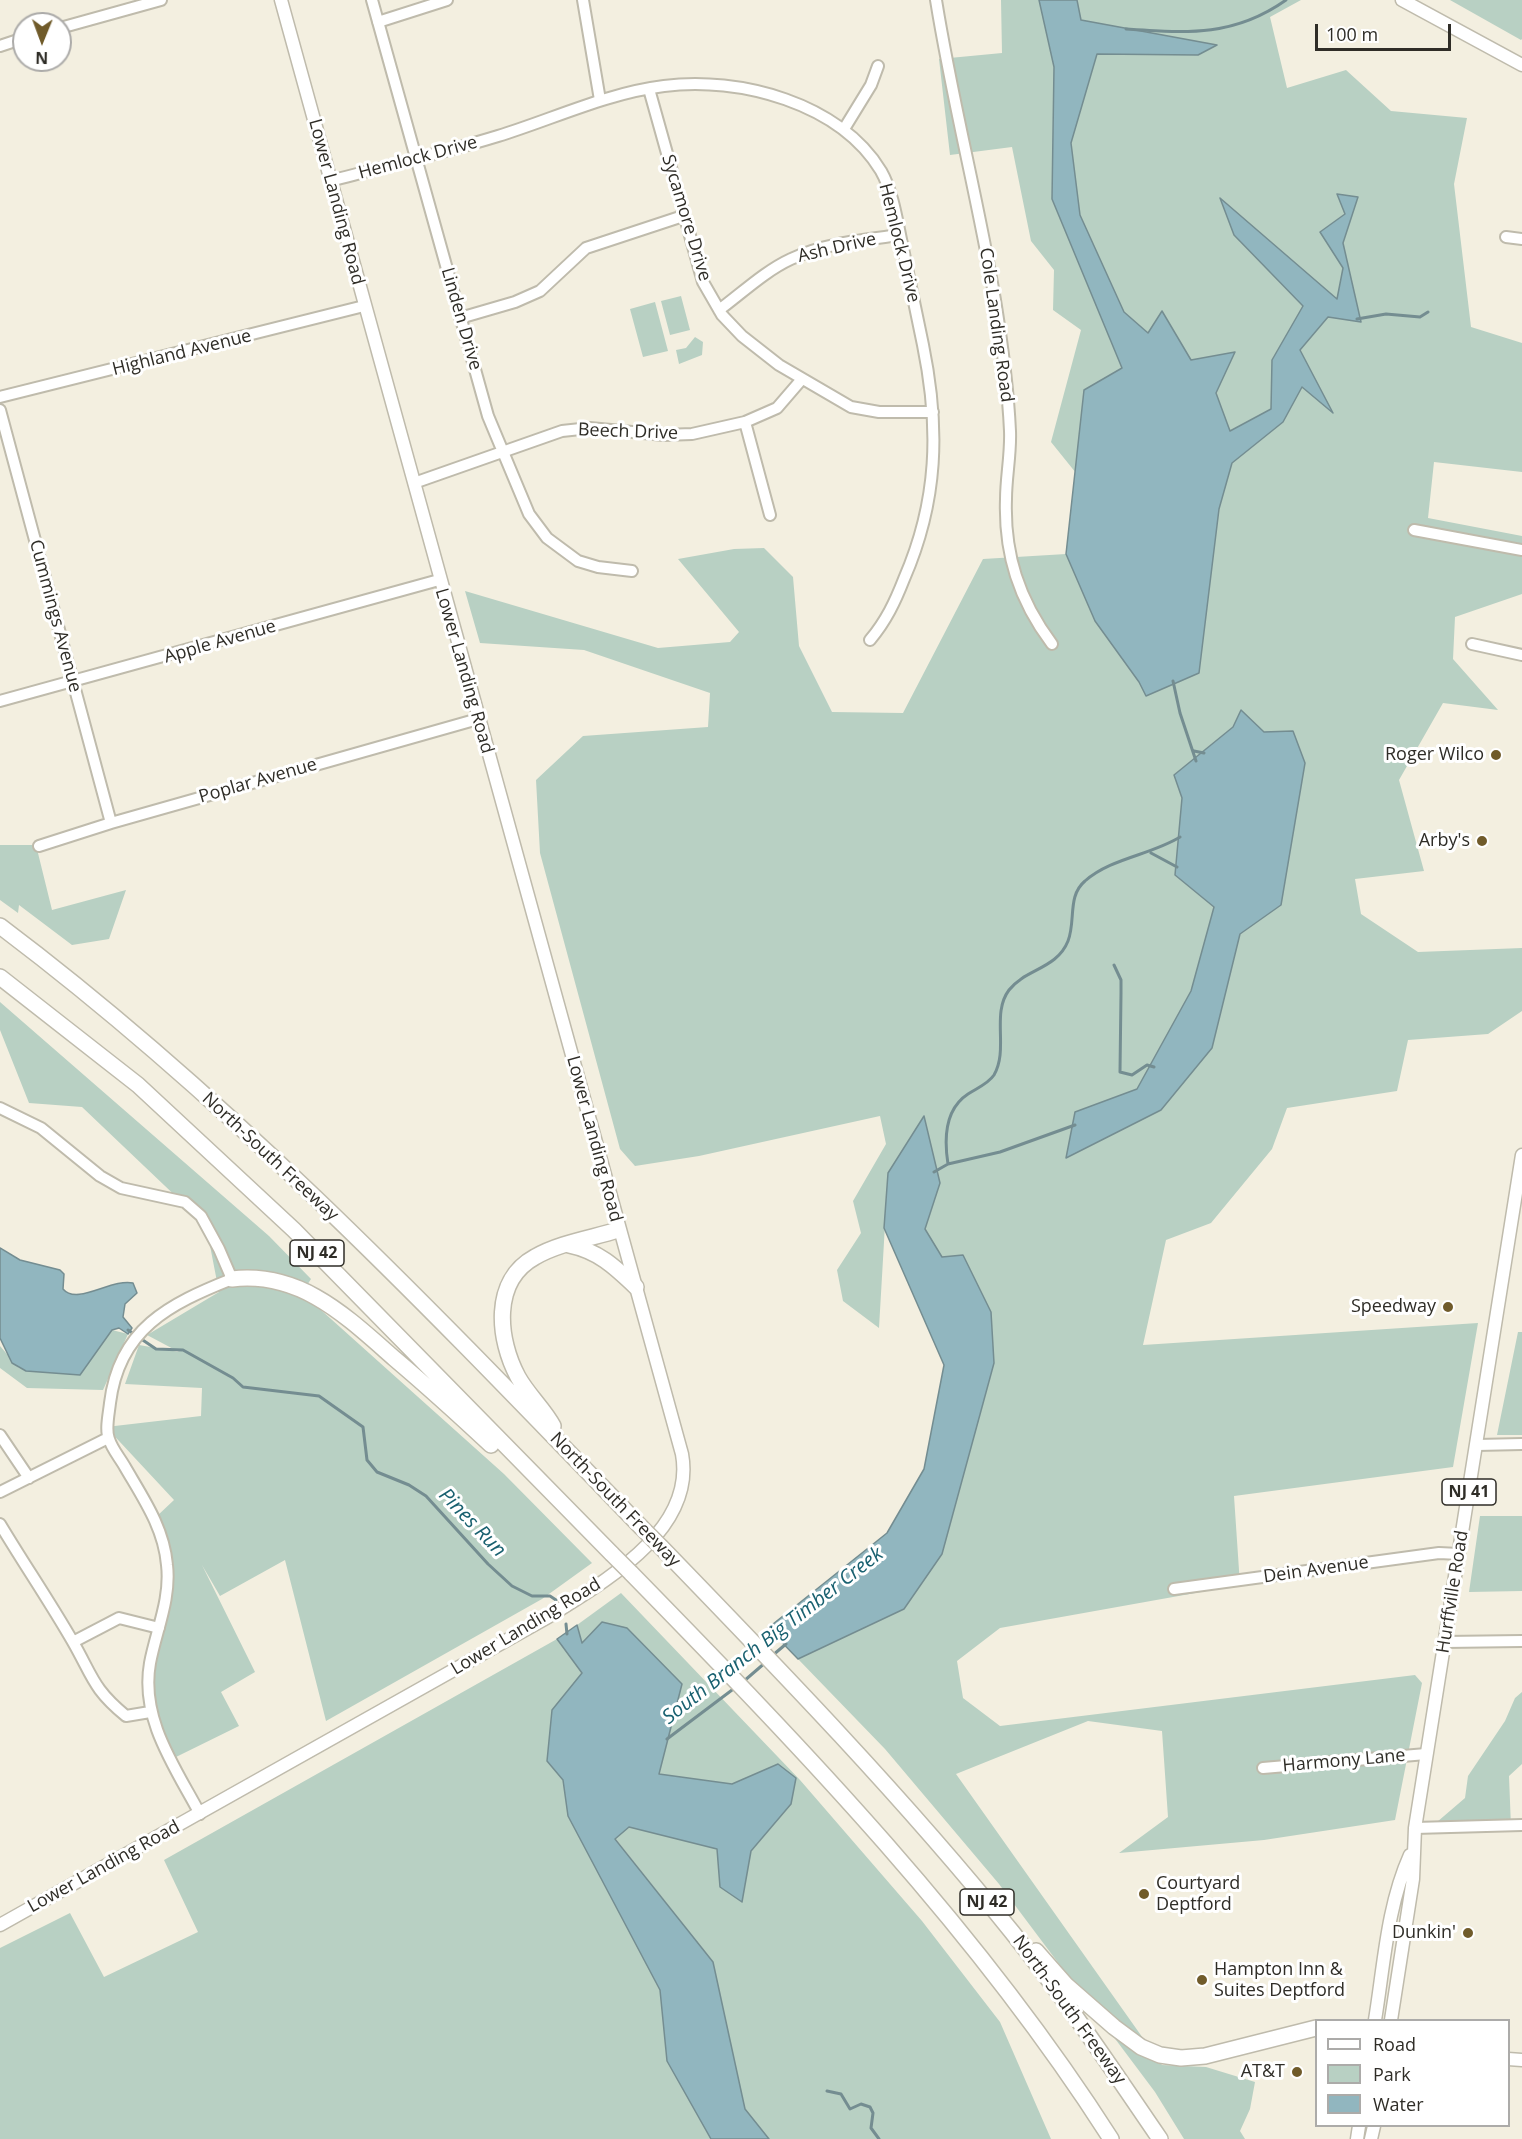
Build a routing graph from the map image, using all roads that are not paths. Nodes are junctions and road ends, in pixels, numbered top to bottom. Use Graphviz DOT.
graph roads {
  1 [pos="161,0"];
  2 [pos="281,0"];
  3 [pos="372,0"];
  4 [pos="447,0"];
  5 [pos="583,0"];
  6 [pos="936,0"];
  7 [pos="1402,0"];
  8 [pos="378,22"];
  9 [pos="72,25"];
  10 [pos="1522,65"];
  11 [pos="878,66"];
  12 [pos="649,89"];
  13 [pos="600,100"];
  14 [pos="844,129"];
  15 [pos="416,158"];
  16 [pos="330,181"];
  17 [pos="683,216"];
  18 [pos="900,235"];
  19 [pos="1506,237"];
  20 [pos="1522,239"];
  21 [pos="364,306"];
  22 [pos="719,310"];
  23 [pos="460,318"];
  24 [pos="802,379"];
  25 [pos="0,397"];
  26 [pos="0,410"];
  27 [pos="933,412"];
  28 [pos="745,422"];
  29 [pos="504,453"];
  30 [pos="414,483"];
  31 [pos="770,514"];
  32 [pos="1414,530"];
  33 [pos="1522,550"];
  34 [pos="632,571"];
  35 [pos="439,580"];
  36 [pos="870,640"];
  37 [pos="1052,644"];
  38 [pos="1472,644"];
  39 [pos="1522,655"];
  40 [pos="73,682"];
  41 [pos="0,701"];
  42 [pos="478,719"];
  43 [pos="111,823"];
  44 [pos="39,846"];
  45 [pos="0,926"];
  46 [pos="0,977"];
  47 [pos="0,1108"];
  48 [pos="1522,1155"];
  49 [pos="1518,1204"];
  50 [pos="618,1230"];
  51 [pos="568,1245"];
  52 [pos="232,1279"];
  53 [pos="636,1287"];
  54 [pos="0,1436"];
  55 [pos="108,1438"];
  56 [pos="1522,1444"];
  57 [pos="1477,1445"];
  58 [pos="564,1448"];
  59 [pos="29,1478"];
  60 [pos="547,1488"];
  61 [pos="0,1492"];
  62 [pos="0,1524"];
  63 [pos="1459,1554"];
  64 [pos="1174,1589"];
  65 [pos="159,1628"];
  66 [pos="1522,1641"];
  67 [pos="72,1642"];
  68 [pos="1445,1642"];
  69 [pos="150,1712"];
  70 [pos="1426,1754"];
  71 [pos="1263,1768"];
  72 [pos="200,1814"];
  73 [pos="1522,1825"];
  74 [pos="1414,1828"];
  75 [pos="1412,1851"];
  76 [pos="0,1925"];
  77 [pos="1013,1934"];
  78 [pos="1375,2019"];
  79 [pos="1390,2019"];
  80 [pos="1315,2028"];
  81 [pos="1111,2139"];
  82 [pos="1160,2139"];
  1 -- 9 [label="street"];
  2 -- 16 [label="main road, Lower Landing Road"];
  3 -- 8 [label="street, Linden Drive"];
  4 -- 8 [label="street"];
  5 -- 13 [label="street"];
  6 -- 37 [label="street, Cole Landing Road"];
  7 -- 10 [label="main road"];
  8 -- 15 [label="street, Linden Drive"];
  11 -- 14 [label="street"];
  12 -- 13 [label="street, Hemlock Drive"];
  12 -- 14 [label="street, Hemlock Drive"];
  12 -- 17 [label="street, Sycamore Drive"];
  13 -- 15 [label="street, Hemlock Drive"];
  14 -- 18 [label="street, Hemlock Drive"];
  15 -- 16 [label="street, Hemlock Drive"];
  15 -- 23 [label="street, Linden Drive"];
  16 -- 21 [label="main road, Lower Landing Road"];
  17 -- 22 [label="street, Sycamore Drive"];
  17 -- 23 [label="street"];
  18 -- 22 [label="street, Ash Drive"];
  18 -- 27 [label="street, Hemlock Drive"];
  19 -- 20 [label="street"];
  21 -- 25 [label="street, Highland Avenue"];
  21 -- 30 [label="main road, Lower Landing Road"];
  22 -- 24 [label="street, Sycamore Drive"];
  23 -- 29 [label="street, Linden Drive"];
  24 -- 27 [label="street"];
  24 -- 28 [label="street, Beech Drive"];
  26 -- 40 [label="street, Cummings Avenue"];
  27 -- 36 [label="street, Hemlock Drive"];
  28 -- 29 [label="street, Beech Drive"];
  28 -- 31 [label="street"];
  29 -- 30 [label="street, Beech Drive"];
  29 -- 34 [label="street, Linden Drive"];
  30 -- 35 [label="main road, Lower Landing Road"];
  32 -- 33 [label="street"];
  35 -- 40 [label="street, Apple Avenue"];
  35 -- 42 [label="main road, Lower Landing Road"];
  38 -- 39 [label="street"];
  40 -- 41 [label="street, Apple Avenue"];
  40 -- 43 [label="street, Cummings Avenue"];
  42 -- 43 [label="street, Poplar Avenue"];
  42 -- 50 [label="main road, Lower Landing Road"];
  43 -- 44 [label="street, Poplar Avenue"];
  45 -- 58 [label="highway, North-South Freeway / NJ 42"];
  46 -- 60 [label="highway, North-South Freeway / NJ 42"];
  47 -- 52 [label="street"];
  48 -- 49 [label="main road, Hurffville Road / NJ 41"];
  49 -- 57 [label="main road, Hurffville Road / NJ 41"];
  50 -- 51 [label="highway"];
  50 -- 53 [label="main road, Lower Landing Road"];
  51 -- 53 [label="highway"];
  51 -- 58 [label="highway"];
  52 -- 55 [label="street"];
  52 -- 60 [label="highway"];
  53 -- 72 [label="main road, Lower Landing Road"];
  54 -- 59 [label="street"];
  55 -- 59 [label="street"];
  55 -- 65 [label="street"];
  56 -- 57 [label="street"];
  57 -- 63 [label="main road, Hurffville Road / NJ 41"];
  58 -- 77 [label="highway, North-South Freeway / NJ 42, bridge"];
  59 -- 61 [label="street"];
  60 -- 81 [label="highway, North-South Freeway / NJ 42, bridge"];
  62 -- 67 [label="street"];
  63 -- 64 [label="street, Dein Avenue"];
  63 -- 68 [label="main road, Hurffville Road / NJ 41"];
  65 -- 67 [label="street"];
  65 -- 69 [label="street"];
  66 -- 68 [label="street"];
  67 -- 69 [label="street"];
  68 -- 70 [label="main road, Hurffville Road / NJ 41"];
  69 -- 72 [label="street"];
  70 -- 71 [label="street, Harmony Lane"];
  70 -- 74 [label="main road, Hurffville Road / NJ 41"];
  72 -- 76 [label="main road, Lower Landing Road"];
  73 -- 74 [label="street"];
  74 -- 75 [label="main road, Hurffville Road / NJ 41"];
  75 -- 78 [label="main road, Hurffville Road / NJ 41"];
  75 -- 79 [label="main road, Hurffville Road / NJ 41"];
  77 -- 80 [label="highway"];
  77 -- 82 [label="highway, North-South Freeway / NJ 42"];
}
